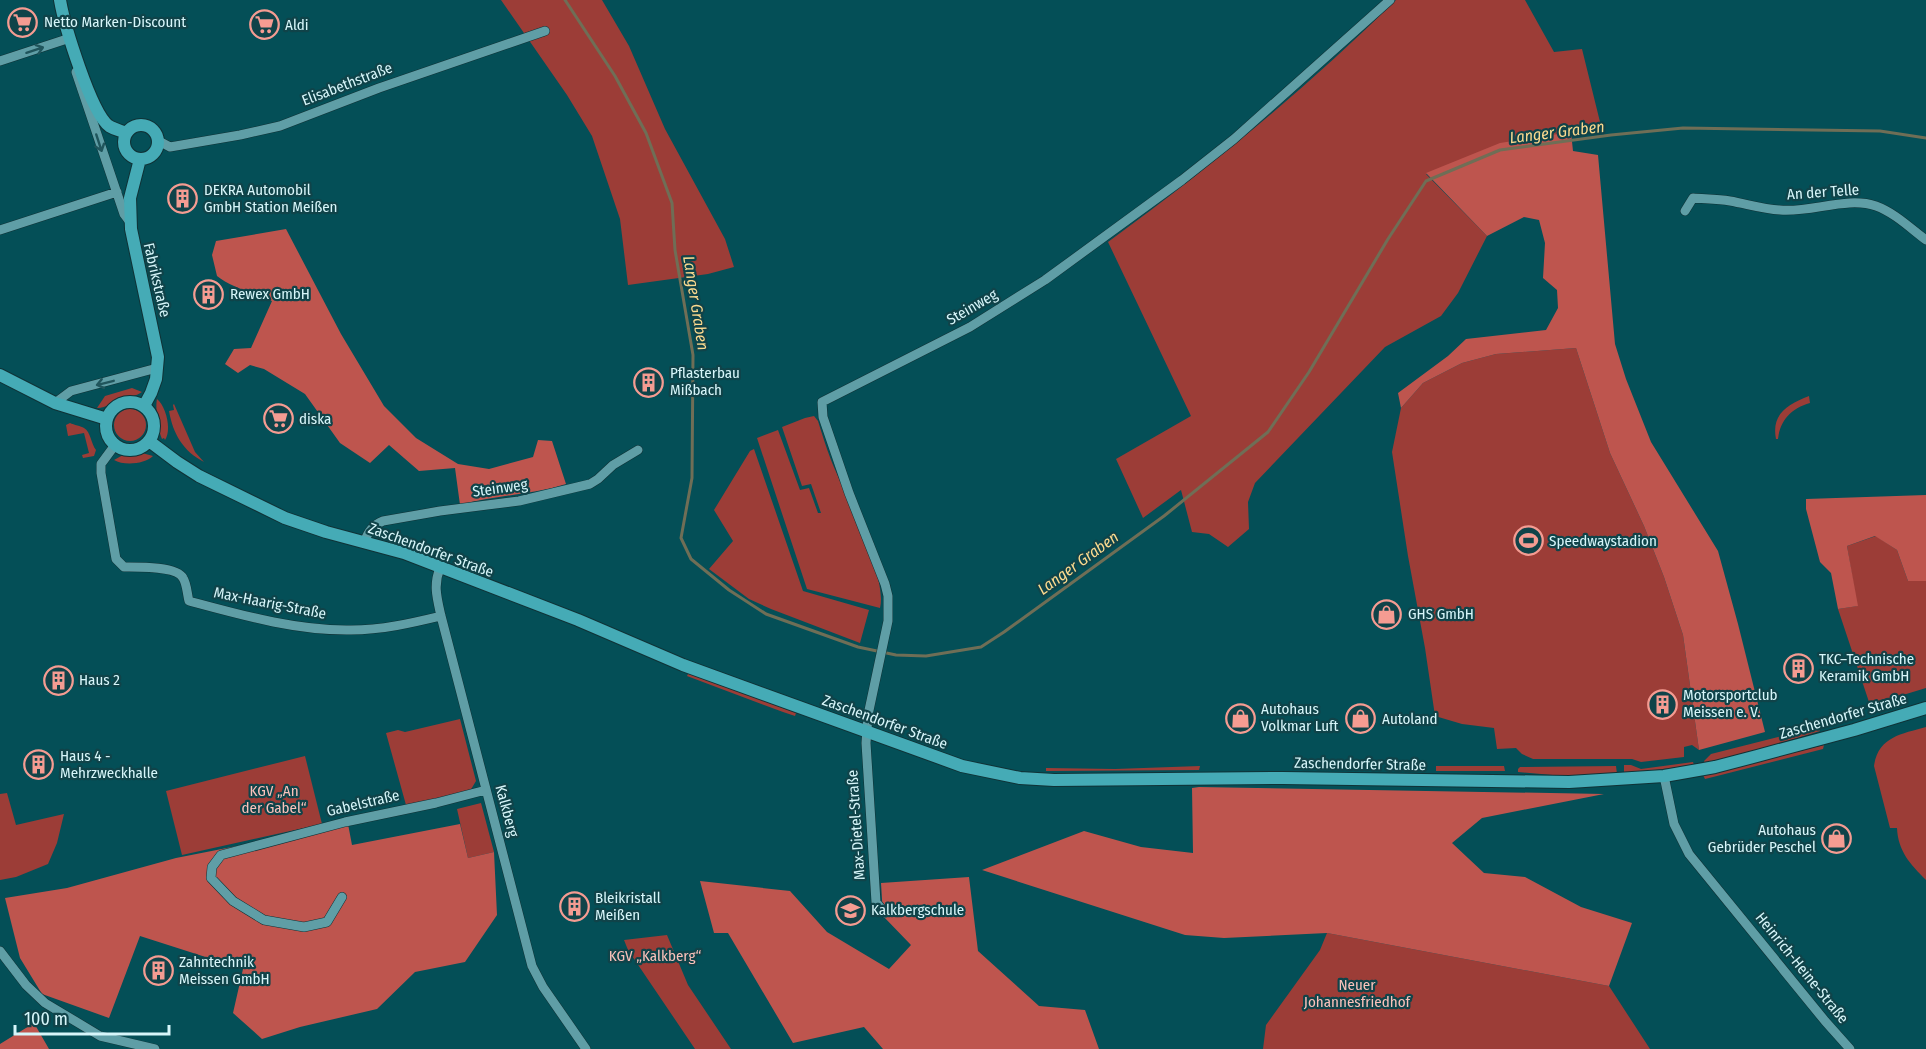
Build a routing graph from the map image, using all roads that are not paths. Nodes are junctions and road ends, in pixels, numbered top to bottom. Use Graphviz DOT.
graph roads {
  1 [pos="60,0"];
  2 [pos="1390,0"];
  3 [pos="545,31"];
  4 [pos="71,42"];
  5 [pos="0,62"];
  6 [pos="126,133"];
  7 [pos="157,140"];
  8 [pos="140,159"];
  9 [pos="117,192"];
  10 [pos="1685,211"];
  11 [pos="130,222"];
  12 [pos="0,230"];
  13 [pos="1926,240"];
  14 [pos="157,368"];
  15 [pos="0,375"];
  16 [pos="55,403"];
  17 [pos="144,406"];
  18 [pos="107,419"];
  19 [pos="149,441"];
  20 [pos="115,445"];
  21 [pos="638,450"];
  22 [pos="365,542"];
  23 [pos="440,568"];
  24 [pos="441,616"];
  25 [pos="1926,708"];
  26 [pos="866,731"];
  27 [pos="1664,776"];
  28 [pos="486,790"];
  29 [pos="342,897"];
  30 [pos="885,913"];
  31 [pos="0,951"];
  32 [pos="155,1049"];
  33 [pos="586,1049"];
  34 [pos="1850,1049"];
  1 -- 4 [label="street"];
  2 -- 26 [label="street, Steinweg"];
  3 -- 7 [label="street, Elisabethstraße"];
  5 -- 4 [label="street, one-way"];
  4 -- 6 [label="street"];
  4 -- 9 [label="street, one-way"];
  6 -- 7 [label="street"];
  6 -- 8 [label="street"];
  7 -- 8 [label="street"];
  8 -- 11 [label="street, Fabrikstraße"];
  9 -- 11 [label="street"];
  9 -- 12 [label="street"];
  10 -- 13 [label="street, An der Telle"];
  11 -- 14 [label="street, Fabrikstraße"];
  14 -- 16 [label="street, one-way"];
  14 -- 17 [label="street, Fabrikstraße"];
  15 -- 16 [label="street"];
  16 -- 18 [label="street"];
  17 -- 18 [label="street"];
  17 -- 19 [label="street"];
  18 -- 20 [label="street"];
  19 -- 20 [label="street"];
  19 -- 22 [label="street, Zaschendorfer Straße"];
  20 -- 24 [label="street, Max-Haarig-Straße"];
  21 -- 22 [label="street, Steinweg"];
  22 -- 23 [label="street, Zaschendorfer Straße"];
  23 -- 24 [label="street, Kalkberg"];
  23 -- 26 [label="street, Zaschendorfer Straße"];
  24 -- 28 [label="street, Kalkberg"];
  25 -- 27 [label="street, Zaschendorfer Straße"];
  26 -- 27 [label="street, Zaschendorfer Straße"];
  26 -- 30 [label="street, Max-Dietel-Straße"];
  27 -- 34 [label="street, Heinrich-Heine-Straße"];
  28 -- 29 [label="street, Gabelstraße"];
  28 -- 33 [label="street, Kalkberg"];
  31 -- 32 [label="street"];
}
